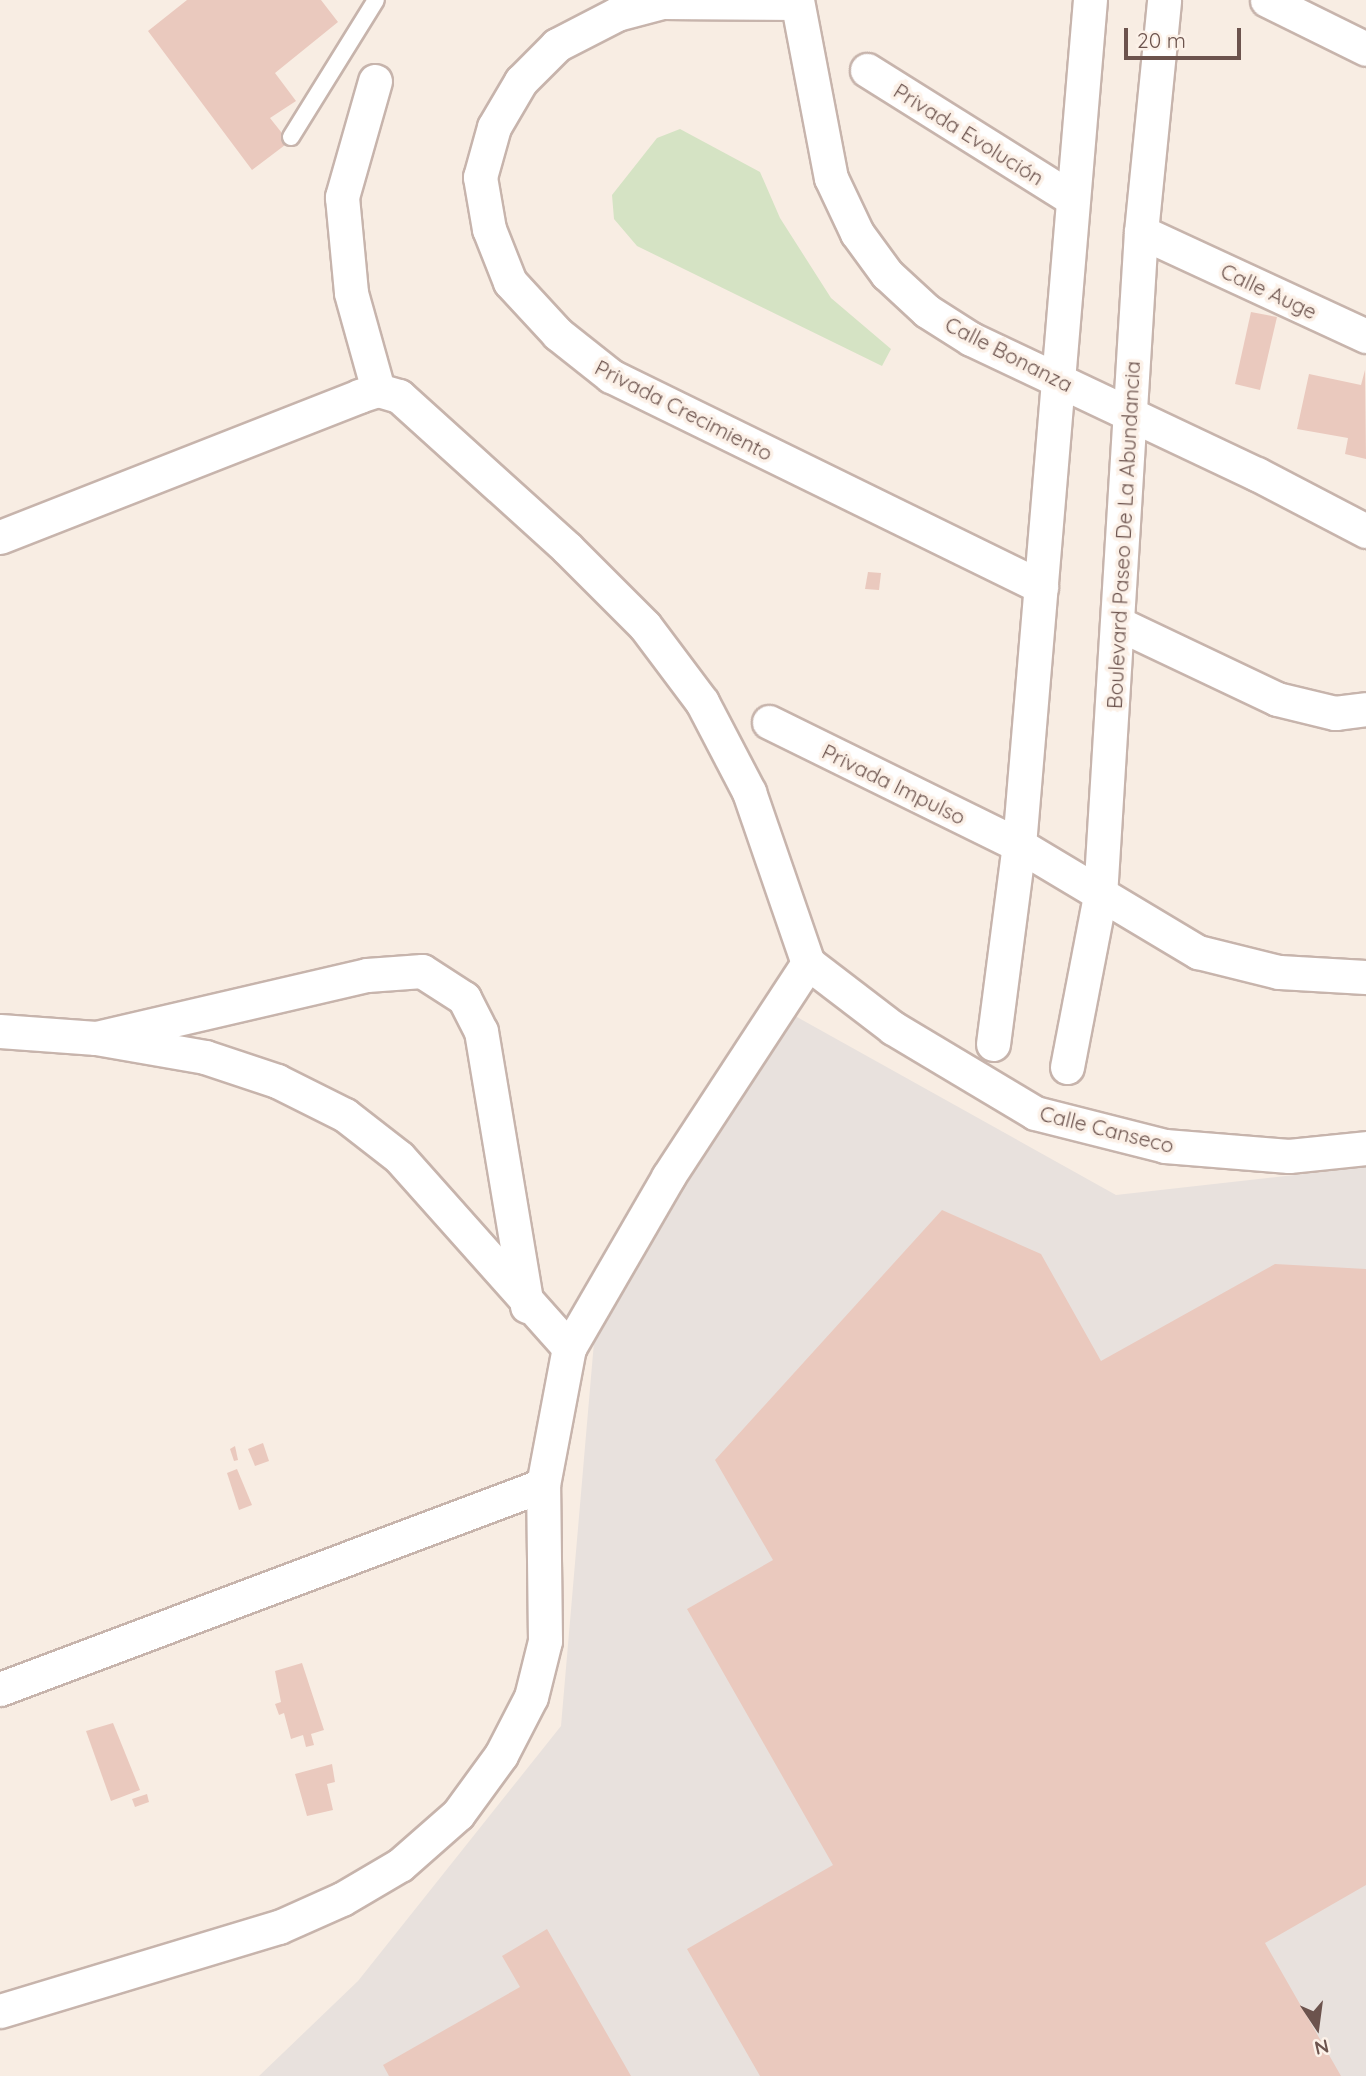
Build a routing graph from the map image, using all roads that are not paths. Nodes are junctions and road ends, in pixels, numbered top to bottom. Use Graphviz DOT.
graph roads {
  1 [pos="376,0"];
  2 [pos="1090,0"];
  3 [pos="1164,0"];
  4 [pos="1267,0"];
  5 [pos="797,1"];
  6 [pos="1366,49"];
  7 [pos="867,70"];
  8 [pos="375,81"];
  9 [pos="291,137"];
  10 [pos="1071,198"];
  11 [pos="1141,232"];
  12 [pos="1366,336"];
  13 [pos="1058,380"];
  14 [pos="378,390"];
  15 [pos="1130,416"];
  16 [pos="1366,531"];
  17 [pos="0,537"];
  18 [pos="1041,587"];
  19 [pos="1117,623"];
  20 [pos="1366,709"];
  21 [pos="769,722"];
  22 [pos="1019,845"];
  23 [pos="1100,896"];
  24 [pos="808,963"];
  25 [pos="1366,977"];
  26 [pos="0,1031"];
  27 [pos="96,1038"];
  28 [pos="993,1044"];
  29 [pos="1067,1067"];
  30 [pos="1366,1148"];
  31 [pos="527,1306"];
  32 [pos="569,1348"];
  33 [pos="543,1485"];
  34 [pos="0,1689"];
  35 [pos="0,2011"];
  1 -- 9 [label="lane"];
  2 -- 10 [label="street"];
  3 -- 11 [label="street, Boulevard Paseo De La Abundancia"];
  4 -- 6 [label="street"];
  5 -- 13 [label="street, Calle Bonanza"];
  5 -- 18 [label="street, Privada Crecimiento"];
  7 -- 10 [label="street, Privada Evolución"];
  8 -- 14 [label="street"];
  10 -- 13 [label="street"];
  11 -- 12 [label="street, Calle Auge"];
  11 -- 15 [label="street, Boulevard Paseo De La Abundancia"];
  13 -- 15 [label="street, Calle Bonanza"];
  13 -- 18 [label="street"];
  14 -- 17 [label="street"];
  14 -- 24 [label="street"];
  15 -- 16 [label="street, Calle Bonanza"];
  15 -- 19 [label="street, Boulevard Paseo De La Abundancia"];
  18 -- 22 [label="street"];
  19 -- 20 [label="street"];
  19 -- 23 [label="street, Boulevard Paseo De La Abundancia"];
  21 -- 22 [label="street, Privada Impulso"];
  22 -- 23 [label="street, Privada Impulso"];
  22 -- 28 [label="street"];
  23 -- 25 [label="street, Privada Impulso"];
  23 -- 29 [label="street, Boulevard Paseo De La Abundancia"];
  24 -- 30 [label="street, Calle Canseco"];
  24 -- 32 [label="street"];
  26 -- 27 [label="street"];
  27 -- 31 [label="street"];
  27 -- 31 [label="street"];
  31 -- 32 [label="street"];
  32 -- 33 [label="street"];
  33 -- 34 [label="street"];
  33 -- 35 [label="street"];
}
